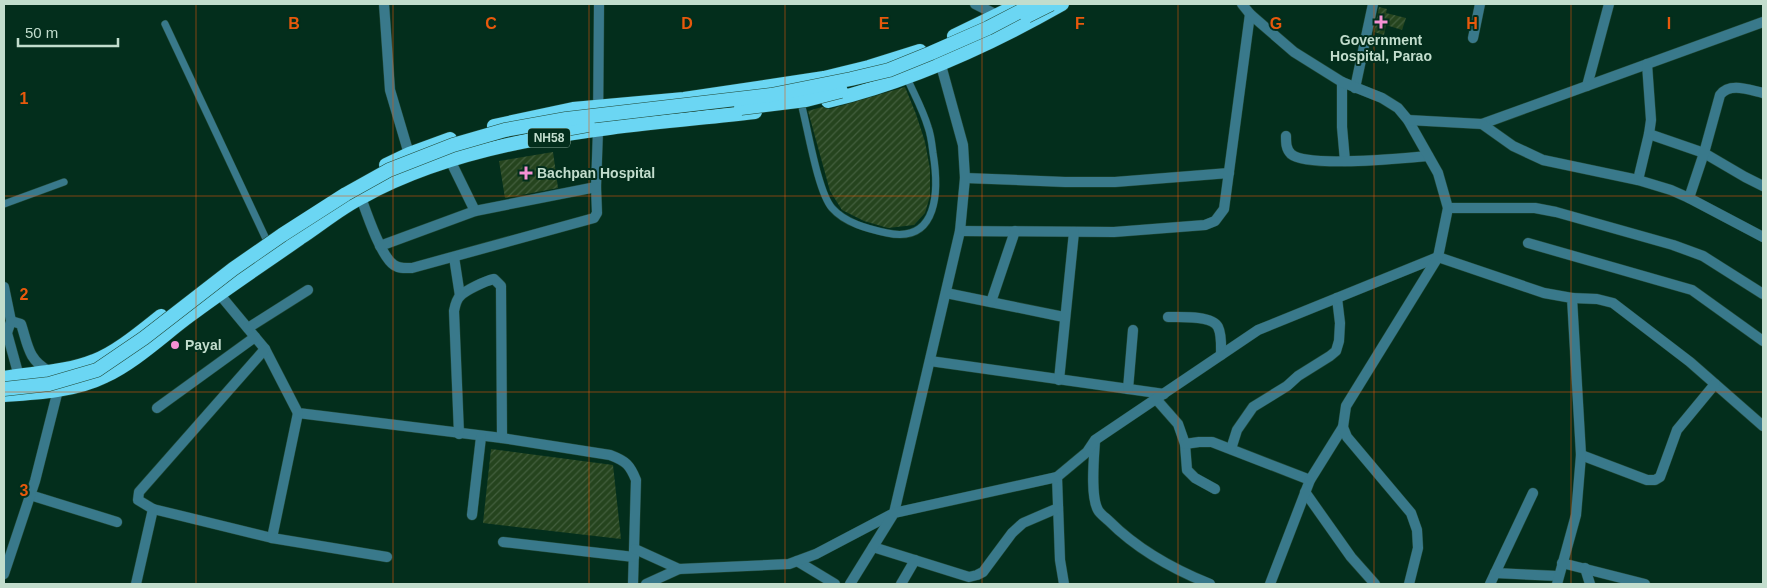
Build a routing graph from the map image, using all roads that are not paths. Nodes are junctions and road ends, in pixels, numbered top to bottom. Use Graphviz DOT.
graph roads {
  1 [pos="384,4"];
  2 [pos="599,4"];
  3 [pos="975,4"];
  4 [pos="1020,4"];
  5 [pos="1034,4"];
  6 [pos="1051,4"];
  7 [pos="1062,4"];
  8 [pos="1242,4"];
  9 [pos="1373,4"];
  10 [pos="1480,4"];
  11 [pos="1609,4"];
  12 [pos="1250,14"];
  13 [pos="997,15"];
  14 [pos="1763,22"];
  15 [pos="165,24"];
  16 [pos="1473,38"];
  17 [pos="937,45"];
  18 [pos="1648,64"];
  19 [pos="941,65"];
  20 [pos="907,78"];
  21 [pos="1342,82"];
  22 [pos="1587,86"];
  23 [pos="1355,88"];
  24 [pos="1763,92"];
  25 [pos="802,106"];
  26 [pos="598,107"];
  27 [pos="1408,120"];
  28 [pos="1482,124"];
  29 [pos="598,130"];
  30 [pos="1649,134"];
  31 [pos="1286,136"];
  32 [pos="1704,153"];
  33 [pos="409,154"];
  34 [pos="1428,156"];
  35 [pos="450,160"];
  36 [pos="1345,161"];
  37 [pos="1229,173"];
  38 [pos="965,178"];
  39 [pos="1638,180"];
  40 [pos="64,182"];
  41 [pos="356,182"];
  42 [pos="596,186"];
  43 [pos="1763,186"];
  44 [pos="361,197"];
  45 [pos="1689,198"];
  46 [pos="4,204"];
  47 [pos="1448,208"];
  48 [pos="475,212"];
  49 [pos="960,231"];
  50 [pos="1015,231"];
  51 [pos="1074,232"];
  52 [pos="1763,236"];
  53 [pos="267,240"];
  54 [pos="1528,243"];
  55 [pos="380,246"];
  56 [pos="454,257"];
  57 [pos="1438,257"];
  58 [pos="209,281"];
  59 [pos="233,284"];
  60 [pos="4,287"];
  61 [pos="308,290"];
  62 [pos="220,293"];
  63 [pos="946,293"];
  64 [pos="1763,294"];
  65 [pos="460,296"];
  66 [pos="1337,298"];
  67 [pos="1572,298"];
  68 [pos="991,302"];
  69 [pos="1064,316"];
  70 [pos="1168,317"];
  71 [pos="12,321"];
  72 [pos="248,328"];
  73 [pos="1133,330"];
  74 [pos="255,337"];
  75 [pos="1763,341"];
  76 [pos="266,349"];
  77 [pos="1221,355"];
  78 [pos="930,361"];
  79 [pos="49,371"];
  80 [pos="19,375"];
  81 [pos="4,378"];
  82 [pos="1059,380"];
  83 [pos="1715,384"];
  84 [pos="4,389"];
  85 [pos="1128,389"];
  86 [pos="58,390"];
  87 [pos="22,394"];
  88 [pos="4,395"];
  89 [pos="1160,396"];
  90 [pos="157,408"];
  91 [pos="298,413"];
  92 [pos="1763,426"];
  93 [pos="1343,427"];
  94 [pos="460,434"];
  95 [pos="481,437"];
  96 [pos="502,438"];
  97 [pos="1095,440"];
  98 [pos="1185,444"];
  99 [pos="1230,449"];
  100 [pos="1581,455"];
  101 [pos="1057,477"];
  102 [pos="1310,480"];
  103 [pos="1215,489"];
  104 [pos="1305,492"];
  105 [pos="1533,493"];
  106 [pos="30,495"];
  107 [pos="1058,508"];
  108 [pos="153,509"];
  109 [pos="894,514"];
  110 [pos="472,515"];
  111 [pos="117,522"];
  112 [pos="272,538"];
  113 [pos="503,542"];
  114 [pos="874,547"];
  115 [pos="634,553"];
  116 [pos="387,557"];
  117 [pos="915,560"];
  118 [pos="797,561"];
  119 [pos="1562,563"];
  120 [pos="1586,568"];
  121 [pos="679,569"];
  122 [pos="1495,573"];
  123 [pos="4,574"];
  124 [pos="1557,580"];
  125 [pos="136,584"];
  126 [pos="633,584"];
  127 [pos="646,584"];
  128 [pos="835,584"];
  129 [pos="850,584"];
  130 [pos="901,584"];
  131 [pos="1064,584"];
  132 [pos="1210,584"];
  133 [pos="1270,584"];
  134 [pos="1375,584"];
  135 [pos="1409,584"];
  136 [pos="1490,584"];
  137 [pos="1590,584"];
  138 [pos="1645,584"];
  1 -- 33 [label="street"];
  2 -- 26 [label="street"];
  3 -- 13 [label="street"];
  4 -- 13 [label="highway, NH58"];
  5 -- 84 [label="highway, bridge"];
  6 -- 59 [label="highway, bridge"];
  7 -- 19 [label="highway, NH58"];
  8 -- 12 [label="street"];
  9 -- 23 [label="street"];
  10 -- 16 [label="street"];
  11 -- 22 [label="street"];
  12 -- 21 [label="street"];
  12 -- 37 [label="street"];
  13 -- 17 [label="highway, NH58"];
  14 -- 18 [label="street"];
  15 -- 53 [label="lane"];
  17 -- 19 [label="street"];
  17 -- 26 [label="highway, NH58"];
  18 -- 22 [label="street"];
  18 -- 30 [label="street"];
  19 -- 20 [label="highway, NH58"];
  19 -- 38 [label="street"];
  20 -- 25 [label="highway, NH58"];
  20 -- 25 [label="lane"];
  21 -- 23 [label="street"];
  21 -- 36 [label="street"];
  22 -- 28 [label="street"];
  23 -- 27 [label="street"];
  24 -- 32 [label="street"];
  25 -- 29 [label="highway, NH58"];
  26 -- 29 [label="street"];
  26 -- 33 [label="highway, NH58"];
  27 -- 28 [label="street"];
  27 -- 34 [label="street"];
  28 -- 39 [label="street"];
  29 -- 35 [label="highway, NH58"];
  29 -- 42 [label="street"];
  30 -- 32 [label="street"];
  30 -- 39 [label="street"];
  31 -- 36 [label="street"];
  32 -- 43 [label="street"];
  32 -- 45 [label="street"];
  33 -- 41 [label="highway, NH58"];
  34 -- 36 [label="street"];
  34 -- 47 [label="street"];
  35 -- 44 [label="highway, NH58"];
  35 -- 48 [label="street"];
  37 -- 38 [label="street"];
  37 -- 51 [label="street"];
  38 -- 49 [label="street"];
  39 -- 45 [label="street"];
  40 -- 46 [label="lane"];
  41 -- 44 [label="street"];
  41 -- 53 [label="highway, NH58"];
  42 -- 48 [label="street"];
  42 -- 56 [label="street"];
  44 -- 55 [label="street"];
  44 -- 59 [label="highway, NH58"];
  45 -- 52 [label="street"];
  47 -- 57 [label="street"];
  47 -- 64 [label="street"];
  48 -- 55 [label="street"];
  49 -- 50 [label="street"];
  49 -- 63 [label="street"];
  50 -- 51 [label="street"];
  50 -- 68 [label="street"];
  51 -- 69 [label="street"];
  53 -- 58 [label="highway, NH58"];
  54 -- 75 [label="street"];
  55 -- 56 [label="street"];
  56 -- 65 [label="street"];
  57 -- 66 [label="street"];
  57 -- 67 [label="street"];
  57 -- 93 [label="street"];
  58 -- 62 [label="street"];
  58 -- 79 [label="highway, NH58"];
  59 -- 62 [label="highway, NH58"];
  60 -- 71 [label="street"];
  61 -- 72 [label="street"];
  62 -- 72 [label="street"];
  62 -- 86 [label="highway, NH58"];
  63 -- 68 [label="street"];
  63 -- 78 [label="street"];
  65 -- 94 [label="street"];
  65 -- 96 [label="street"];
  66 -- 77 [label="street"];
  66 -- 99 [label="street"];
  67 -- 83 [label="street"];
  67 -- 100 [label="street"];
  68 -- 69 [label="street"];
  69 -- 82 [label="street"];
  70 -- 77 [label="street"];
  71 -- 79 [label="street"];
  71 -- 80 [label="street"];
  72 -- 74 [label="street"];
  73 -- 85 [label="street"];
  74 -- 76 [label="street"];
  74 -- 90 [label="street"];
  76 -- 91 [label="street"];
  76 -- 108 [label="street"];
  77 -- 89 [label="street"];
  78 -- 82 [label="street"];
  78 -- 109 [label="street"];
  79 -- 80 [label="highway, NH58"];
  80 -- 81 [label="highway, NH58"];
  80 -- 87 [label="street"];
  82 -- 85 [label="street"];
  83 -- 92 [label="street"];
  83 -- 100 [label="street"];
  85 -- 89 [label="street"];
  86 -- 87 [label="highway, NH58"];
  86 -- 106 [label="street"];
  87 -- 88 [label="highway, NH58"];
  89 -- 97 [label="street"];
  89 -- 98 [label="street"];
  91 -- 94 [label="street"];
  91 -- 112 [label="street"];
  93 -- 102 [label="street"];
  93 -- 135 [label="street"];
  94 -- 95 [label="street"];
  95 -- 96 [label="street"];
  95 -- 110 [label="street"];
  96 -- 115 [label="street"];
  97 -- 101 [label="street"];
  97 -- 132 [label="street"];
  98 -- 99 [label="street"];
  98 -- 103 [label="street"];
  99 -- 102 [label="street"];
  100 -- 119 [label="street"];
  101 -- 107 [label="street"];
  101 -- 109 [label="street"];
  102 -- 104 [label="street"];
  104 -- 133 [label="street"];
  104 -- 134 [label="street"];
  105 -- 122 [label="street"];
  106 -- 111 [label="street"];
  106 -- 123 [label="street"];
  107 -- 117 [label="street"];
  107 -- 131 [label="street"];
  108 -- 112 [label="street"];
  108 -- 125 [label="street"];
  109 -- 114 [label="street"];
  109 -- 118 [label="street"];
  112 -- 116 [label="street"];
  113 -- 115 [label="street"];
  114 -- 117 [label="street"];
  114 -- 129 [label="street"];
  115 -- 121 [label="street"];
  115 -- 126 [label="street"];
  117 -- 130 [label="street"];
  118 -- 121 [label="street"];
  118 -- 128 [label="street"];
  119 -- 120 [label="street"];
  119 -- 124 [label="street"];
  120 -- 137 [label="street"];
  120 -- 138 [label="street"];
  121 -- 127 [label="street"];
  122 -- 124 [label="street"];
  122 -- 136 [label="street"];
}
